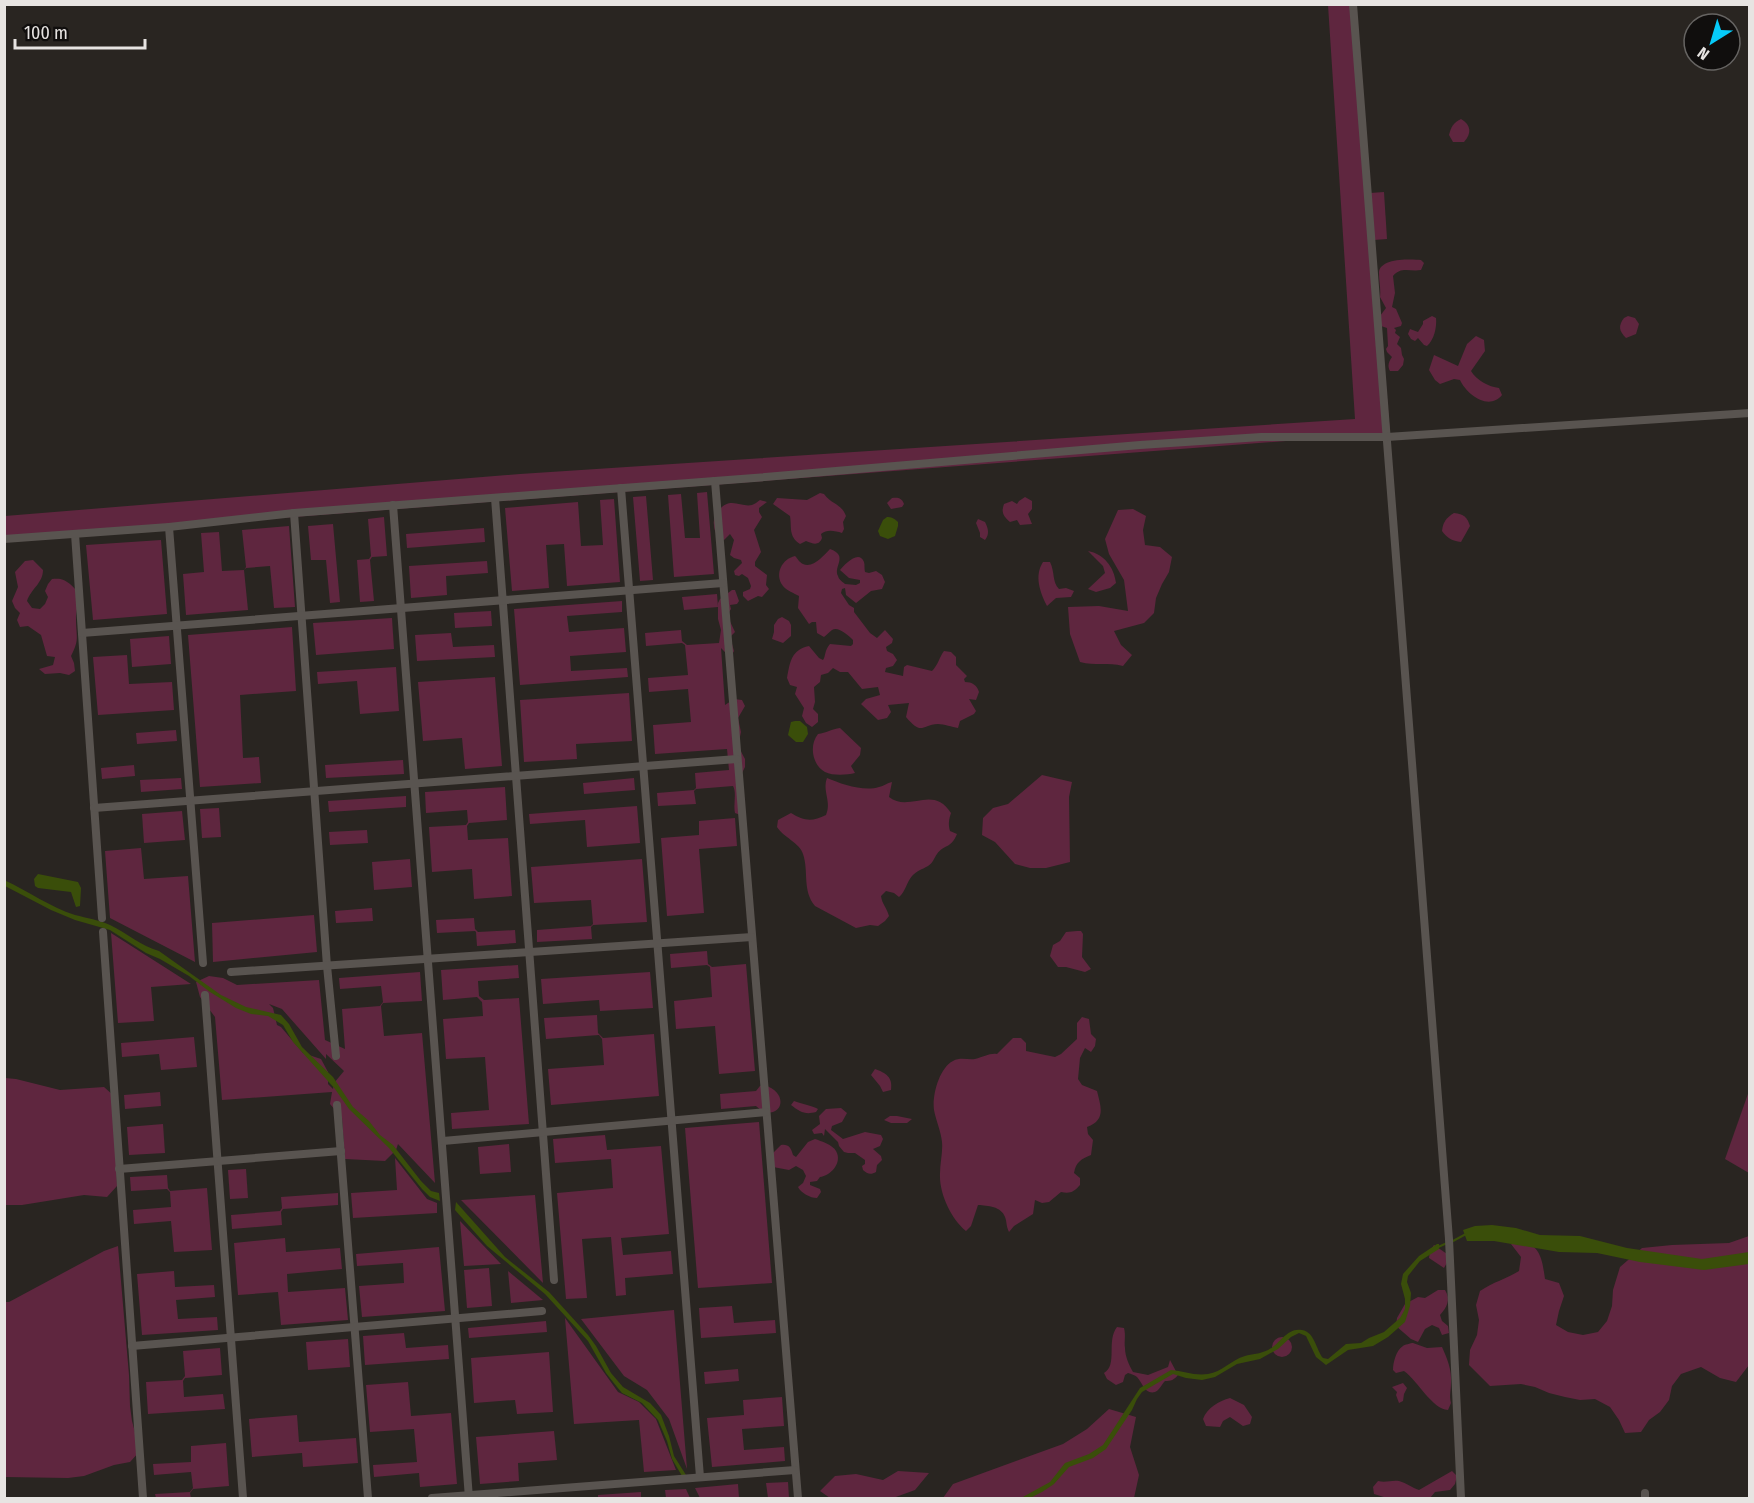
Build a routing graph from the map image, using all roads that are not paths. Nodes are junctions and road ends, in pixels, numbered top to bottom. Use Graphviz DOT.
graph roads {
  1 [pos="1353,4"];
  2 [pos="1749,413"];
  3 [pos="1387,437"];
  4 [pos="715,481"];
  5 [pos="621,488"];
  6 [pos="495,498"];
  7 [pos="393,505"];
  8 [pos="294,513"];
  9 [pos="169,527"];
  10 [pos="75,534"];
  11 [pos="4,539"];
  12 [pos="723,583"];
  13 [pos="629,590"];
  14 [pos="503,600"];
  15 [pos="401,608"];
  16 [pos="301,616"];
  17 [pos="177,626"];
  18 [pos="82,633"];
  19 [pos="737,759"];
  20 [pos="643,766"];
  21 [pos="516,776"];
  22 [pos="415,783"];
  23 [pos="314,791"];
  24 [pos="190,800"];
  25 [pos="94,807"];
  26 [pos="102,918"];
  27 [pos="103,932"];
  28 [pos="752,937"];
  29 [pos="657,943"];
  30 [pos="529,952"];
  31 [pos="428,959"];
  32 [pos="203,963"];
  33 [pos="327,966"];
  34 [pos="231,972"];
  35 [pos="205,995"];
  36 [pos="336,1056"];
  37 [pos="337,1105"];
  38 [pos="766,1112"];
  39 [pos="671,1121"];
  40 [pos="543,1132"];
  41 [pos="443,1142"];
  42 [pos="341,1151"];
  43 [pos="217,1161"];
  44 [pos="119,1169"];
  45 [pos="554,1280"];
  46 [pos="542,1311"];
  47 [pos="456,1318"];
  48 [pos="355,1327"];
  49 [pos="230,1338"];
  50 [pos="132,1346"];
  51 [pos="795,1470"];
  52 [pos="700,1477"];
  53 [pos="469,1497"];
  54 [pos="143,1498"];
  55 [pos="243,1498"];
  56 [pos="368,1498"];
  57 [pos="432,1498"];
  58 [pos="798,1498"];
  59 [pos="1461,1498"];
  1 -- 3 [label="street"];
  2 -- 3 [label="street"];
  3 -- 4 [label="street"];
  3 -- 59 [label="street"];
  4 -- 5 [label="street"];
  4 -- 12 [label="street"];
  5 -- 6 [label="street"];
  5 -- 13 [label="street"];
  6 -- 7 [label="street"];
  6 -- 14 [label="street"];
  7 -- 8 [label="street"];
  7 -- 15 [label="street"];
  8 -- 9 [label="street"];
  8 -- 16 [label="street"];
  9 -- 10 [label="street"];
  9 -- 17 [label="street"];
  10 -- 11 [label="street"];
  10 -- 18 [label="street"];
  12 -- 13 [label="street"];
  12 -- 19 [label="street"];
  13 -- 14 [label="street"];
  13 -- 20 [label="street"];
  14 -- 15 [label="street"];
  14 -- 21 [label="street"];
  15 -- 16 [label="street"];
  15 -- 22 [label="street"];
  16 -- 17 [label="street"];
  16 -- 23 [label="street"];
  17 -- 18 [label="street"];
  17 -- 24 [label="street"];
  18 -- 25 [label="street"];
  19 -- 20 [label="street"];
  19 -- 28 [label="street"];
  20 -- 21 [label="street"];
  20 -- 29 [label="street"];
  21 -- 22 [label="street"];
  21 -- 30 [label="street"];
  22 -- 23 [label="street"];
  22 -- 31 [label="street"];
  23 -- 24 [label="street"];
  23 -- 33 [label="street"];
  24 -- 25 [label="street"];
  24 -- 32 [label="street"];
  25 -- 26 [label="street"];
  27 -- 44 [label="street"];
  28 -- 29 [label="street"];
  28 -- 38 [label="street"];
  29 -- 30 [label="street"];
  29 -- 39 [label="street"];
  30 -- 31 [label="street"];
  30 -- 40 [label="street"];
  31 -- 33 [label="street"];
  31 -- 41 [label="street"];
  33 -- 34 [label="street"];
  33 -- 36 [label="street"];
  35 -- 43 [label="street"];
  37 -- 42 [label="street"];
  38 -- 39 [label="street"];
  38 -- 51 [label="street"];
  39 -- 40 [label="street"];
  39 -- 52 [label="street"];
  40 -- 41 [label="street"];
  40 -- 45 [label="street"];
  41 -- 47 [label="street"];
  42 -- 43 [label="street"];
  42 -- 48 [label="street"];
  43 -- 44 [label="street"];
  43 -- 49 [label="street"];
  44 -- 50 [label="street"];
  46 -- 47 [label="street"];
  47 -- 48 [label="street"];
  47 -- 53 [label="street"];
  48 -- 49 [label="street"];
  48 -- 56 [label="street"];
  49 -- 50 [label="street"];
  49 -- 55 [label="street"];
  50 -- 54 [label="street"];
  51 -- 52 [label="street"];
  51 -- 58 [label="street"];
  52 -- 53 [label="street"];
  53 -- 57 [label="street"];
}
